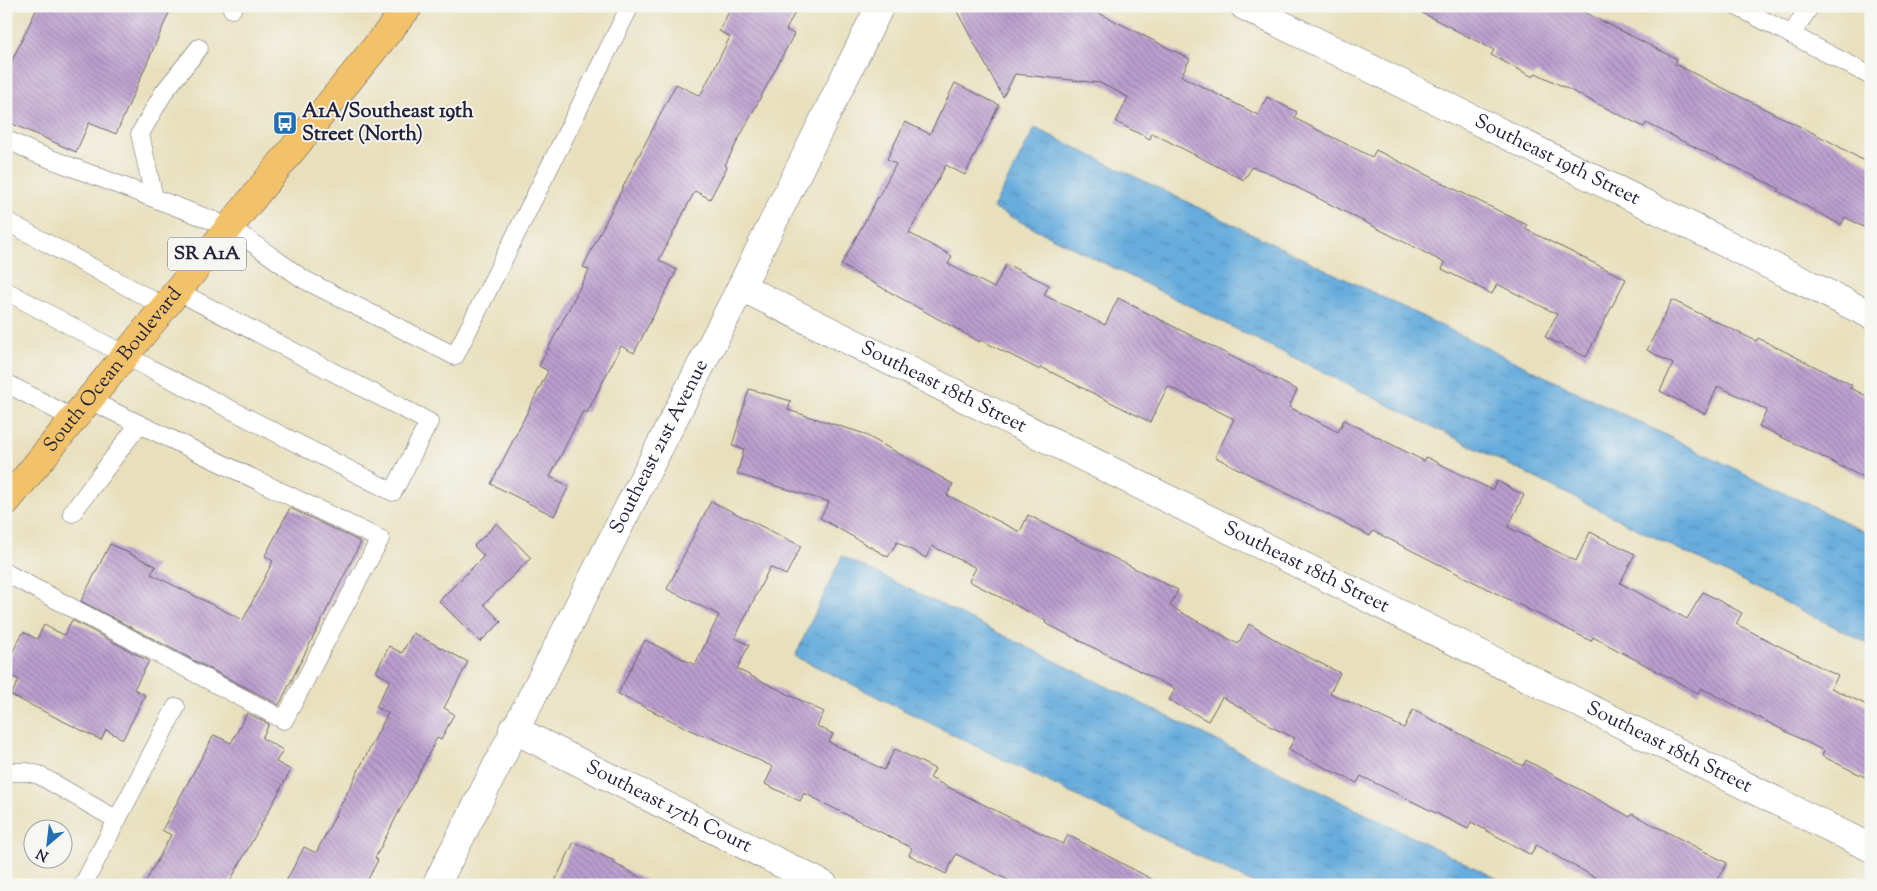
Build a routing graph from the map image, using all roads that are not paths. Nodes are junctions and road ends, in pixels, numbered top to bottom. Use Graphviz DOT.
graph roads {
  1 [pos="409,6"];
  2 [pos="630,6"];
  3 [pos="880,6"];
  4 [pos="1244,6"];
  5 [pos="1736,6"];
  6 [pos="1810,6"];
  7 [pos="1791,35"];
  8 [pos="199,48"];
  9 [pos="1871,76"];
  10 [pos="6,139"];
  11 [pos="154,198"];
  12 [pos="6,221"];
  13 [pos="230,227"];
  14 [pos="741,287"];
  15 [pos="6,291"];
  16 [pos="171,299"];
  17 [pos="1871,315"];
  18 [pos="126,355"];
  19 [pos="6,382"];
  20 [pos="82,410"];
  21 [pos="139,424"];
  22 [pos="6,502"];
  23 [pos="72,513"];
  24 [pos="6,573"];
  25 [pos="176,707"];
  26 [pos="514,729"];
  27 [pos="6,772"];
  28 [pos="117,820"];
  29 [pos="1871,848"];
  30 [pos="83,885"];
  31 [pos="436,885"];
  32 [pos="824,885"];
  1 -- 13 [label="main road, South Ocean Boulevard / SR A1A"];
  2 -- 13 [label="lane"];
  3 -- 14 [label="street, Southeast 21st Avenue"];
  4 -- 17 [label="street, Southeast 19th Street"];
  5 -- 7 [label="lane"];
  6 -- 7 [label="lane"];
  7 -- 9 [label="lane"];
  8 -- 11 [label="lane"];
  10 -- 11 [label="lane"];
  11 -- 13 [label="lane"];
  12 -- 16 [label="lane"];
  13 -- 16 [label="main road, South Ocean Boulevard / SR A1A"];
  14 -- 26 [label="street, Southeast 21st Avenue"];
  14 -- 29 [label="street, Southeast 18th Street"];
  15 -- 18 [label="lane"];
  16 -- 18 [label="main road, South Ocean Boulevard / SR A1A"];
  16 -- 18 [label="lane"];
  18 -- 20 [label="main road, South Ocean Boulevard / SR A1A"];
  19 -- 20 [label="lane"];
  20 -- 21 [label="lane"];
  20 -- 22 [label="main road, South Ocean Boulevard / SR A1A"];
  21 -- 23 [label="lane"];
  21 -- 24 [label="lane"];
  25 -- 28 [label="lane"];
  26 -- 31 [label="street, Southeast 21st Avenue"];
  26 -- 32 [label="street, Southeast 17th Court"];
  27 -- 28 [label="lane"];
  28 -- 30 [label="lane"];
}
